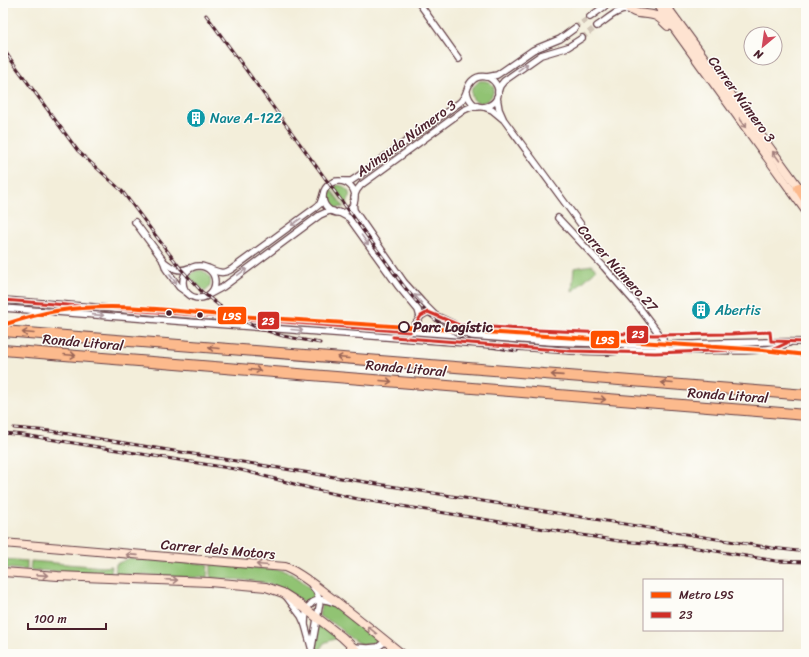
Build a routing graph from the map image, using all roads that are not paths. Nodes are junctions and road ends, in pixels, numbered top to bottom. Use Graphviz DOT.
graph roads {
  1 [pos="419,3"];
  2 [pos="609,3"];
  3 [pos="625,3"];
  4 [pos="656,3"];
  5 [pos="664,3"];
  6 [pos="631,10"];
  7 [pos="590,17"];
  8 [pos="597,26"];
  9 [pos="575,28"];
  10 [pos="679,35"];
  11 [pos="582,38"];
  12 [pos="459,59"];
  13 [pos="486,77"];
  14 [pos="467,92"];
  15 [pos="497,96"];
  16 [pos="481,107"];
  17 [pos="504,120"];
  18 [pos="343,182"];
  19 [pos="799,188"];
  20 [pos="323,195"];
  21 [pos="806,198"];
  22 [pos="354,199"];
  23 [pos="806,211"];
  24 [pos="336,212"];
  25 [pos="558,218"];
  26 [pos="135,222"];
  27 [pos="582,226"];
  28 [pos="163,260"];
  29 [pos="191,268"];
  30 [pos="208,268"];
  31 [pos="189,294"];
  32 [pos="210,294"];
  33 [pos="3,300"];
  34 [pos="3,308"];
  35 [pos="434,314"];
  36 [pos="420,317"];
  37 [pos="3,331"];
  38 [pos="410,332"];
  39 [pos="468,336"];
  40 [pos="771,341"];
  41 [pos="789,342"];
  42 [pos="806,342"];
  43 [pos="663,345"];
  44 [pos="3,350"];
  45 [pos="735,350"];
  46 [pos="615,351"];
  47 [pos="703,351"];
  48 [pos="806,388"];
  49 [pos="734,389"];
  50 [pos="806,395"];
  51 [pos="670,404"];
  52 [pos="806,415"];
  53 [pos="806,422"];
  54 [pos="3,543"];
  55 [pos="3,572"];
  56 [pos="305,578"];
  57 [pos="283,593"];
  58 [pos="320,599"];
  59 [pos="342,606"];
  60 [pos="306,610"];
  61 [pos="317,619"];
  62 [pos="305,625"];
  63 [pos="386,641"];
  64 [pos="312,647"];
  65 [pos="354,647"];
  66 [pos="313,654"];
  67 [pos="360,654"];
  68 [pos="402,654"];
  1 -- 12 [label="street"];
  2 -- 7 [label="street"];
  3 -- 6 [label="street"];
  4 -- 10 [label="street, Carrer Número 3"];
  19 -- 5 [label="street, Carrer Número 3, one-way"];
  6 -- 8 [label="street"];
  6 -- 10 [label="street"];
  9 -- 13 [label="street"];
  10 -- 23 [label="street, Carrer Número 3, one-way"];
  15 -- 11 [label="street, one-way"];
  13 -- 14 [label="street"];
  13 -- 15 [label="street"];
  14 -- 16 [label="street"];
  14 -- 18 [label="street, Avinguda Número 3"];
  15 -- 16 [label="street"];
  15 -- 17 [label="street, Carrer Número 27"];
  16 -- 17 [label="street, Carrer Número 27"];
  16 -- 22 [label="street, Avinguda Número 3"];
  17 -- 27 [label="street, Carrer Número 27"];
  18 -- 20 [label="street"];
  18 -- 22 [label="street"];
  19 -- 21 [label="highway"];
  20 -- 24 [label="street"];
  20 -- 30 [label="street, one-way"];
  22 -- 24 [label="street"];
  35 -- 22 [label="street, one-way"];
  32 -- 24 [label="street, one-way"];
  24 -- 36 [label="street, one-way"];
  25 -- 43 [label="street, Carrer Número 27"];
  26 -- 28 [label="street"];
  28 -- 29 [label="street"];
  28 -- 31 [label="street, one-way"];
  29 -- 30 [label="street"];
  29 -- 31 [label="street"];
  30 -- 32 [label="street"];
  31 -- 32 [label="street"];
  33 -- 38 [label="street"];
  34 -- 46 [label="street, one-way"];
  35 -- 36 [label="street"];
  35 -- 39 [label="street"];
  36 -- 38 [label="street"];
  49 -- 37 [label="highway, Ronda Litoral, one-way"];
  38 -- 39 [label="street"];
  39 -- 43 [label="street"];
  40 -- 41 [label="street"];
  40 -- 43 [label="street"];
  40 -- 45 [label="street"];
  41 -- 42 [label="street"];
  41 -- 45 [label="street"];
  43 -- 46 [label="street"];
  43 -- 47 [label="street"];
  44 -- 51 [label="highway, Ronda Litoral, one-way"];
  45 -- 47 [label="street"];
  46 -- 47 [label="street"];
  48 -- 49 [label="highway"];
  49 -- 50 [label="highway, Ronda Litoral"];
  51 -- 52 [label="highway, Ronda Litoral"];
  51 -- 53 [label="highway"];
  56 -- 54 [label="street, Carrer dels Motors, one-way"];
  55 -- 57 [label="street, one-way"];
  56 -- 58 [label="street"];
  56 -- 59 [label="street, Carrer dels Motors"];
  57 -- 60 [label="street"];
  57 -- 62 [label="street"];
  58 -- 59 [label="street"];
  58 -- 60 [label="street"];
  58 -- 61 [label="street"];
  63 -- 59 [label="street, Carrer dels Motors, one-way"];
  60 -- 61 [label="street"];
  60 -- 62 [label="street"];
  61 -- 64 [label="street"];
  61 -- 65 [label="street"];
  62 -- 64 [label="street"];
  63 -- 65 [label="street"];
  63 -- 68 [label="street, Carrer dels Motors"];
  64 -- 66 [label="street"];
  65 -- 67 [label="street"];
}
